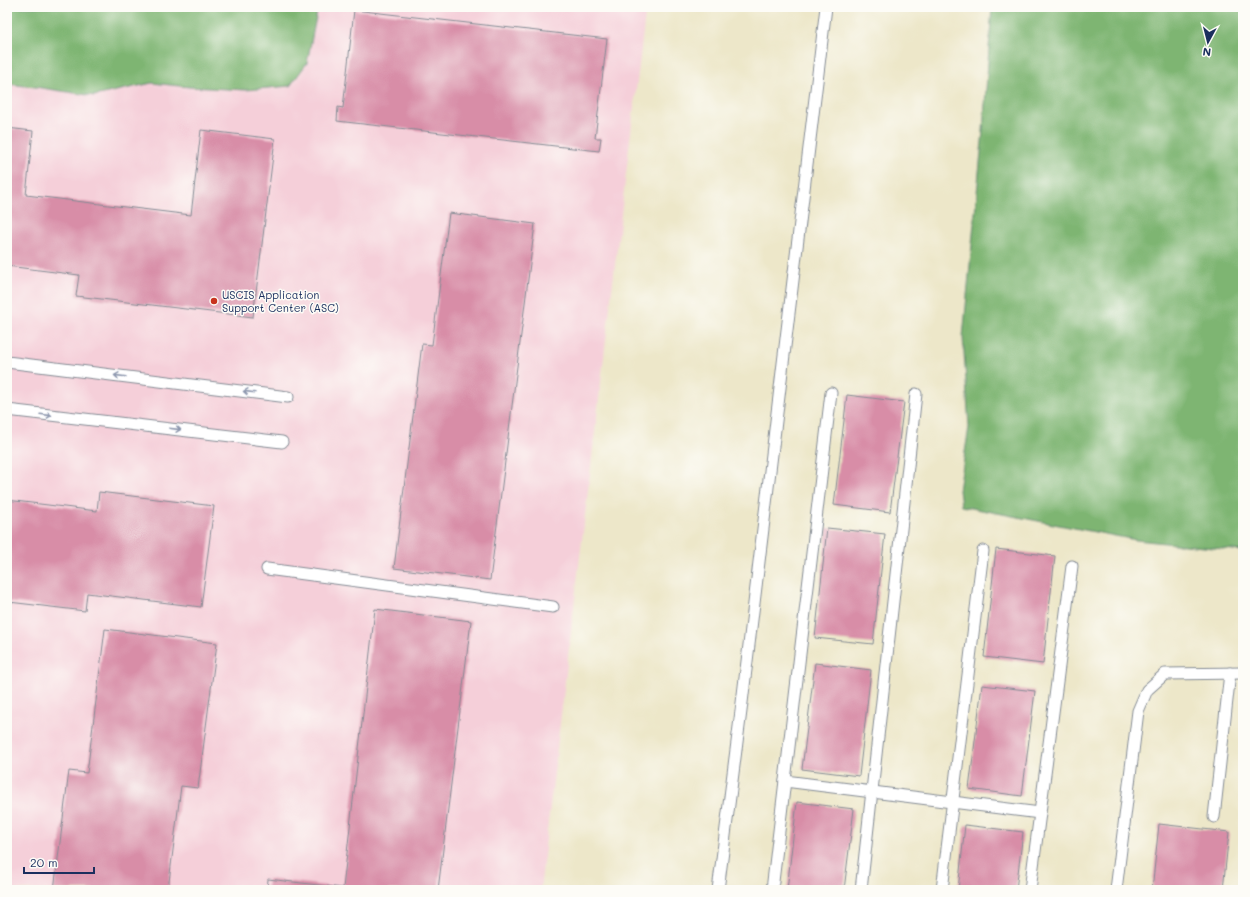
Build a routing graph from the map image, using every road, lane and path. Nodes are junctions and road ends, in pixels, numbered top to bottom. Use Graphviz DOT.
graph roads {
  1 [pos="826,7"];
  2 [pos="7,362"];
  3 [pos="832,393"];
  4 [pos="916,394"];
  5 [pos="288,397"];
  6 [pos="7,410"];
  7 [pos="282,442"];
  8 [pos="983,551"];
  9 [pos="1072,566"];
  10 [pos="267,569"];
  11 [pos="553,607"];
  12 [pos="1230,673"];
  13 [pos="1243,673"];
  14 [pos="785,780"];
  15 [pos="872,791"];
  16 [pos="953,801"];
  17 [pos="1040,813"];
  18 [pos="1214,817"];
  19 [pos="718,890"];
  20 [pos="772,890"];
  21 [pos="861,890"];
  22 [pos="942,890"];
  23 [pos="1030,890"];
  24 [pos="1116,890"];
  1 -- 19 [label="lane"];
  5 -- 2 [label="lane, one-way"];
  3 -- 14 [label="lane"];
  4 -- 15 [label="lane"];
  6 -- 7 [label="lane, one-way"];
  8 -- 16 [label="lane"];
  9 -- 17 [label="lane"];
  10 -- 11 [label="lane"];
  12 -- 13 [label="lane"];
  12 -- 18 [label="lane"];
  12 -- 24 [label="lane"];
  14 -- 15 [label="lane"];
  14 -- 20 [label="lane"];
  15 -- 16 [label="lane"];
  15 -- 21 [label="lane"];
  16 -- 17 [label="lane"];
  16 -- 22 [label="lane"];
  17 -- 23 [label="lane"];
}
